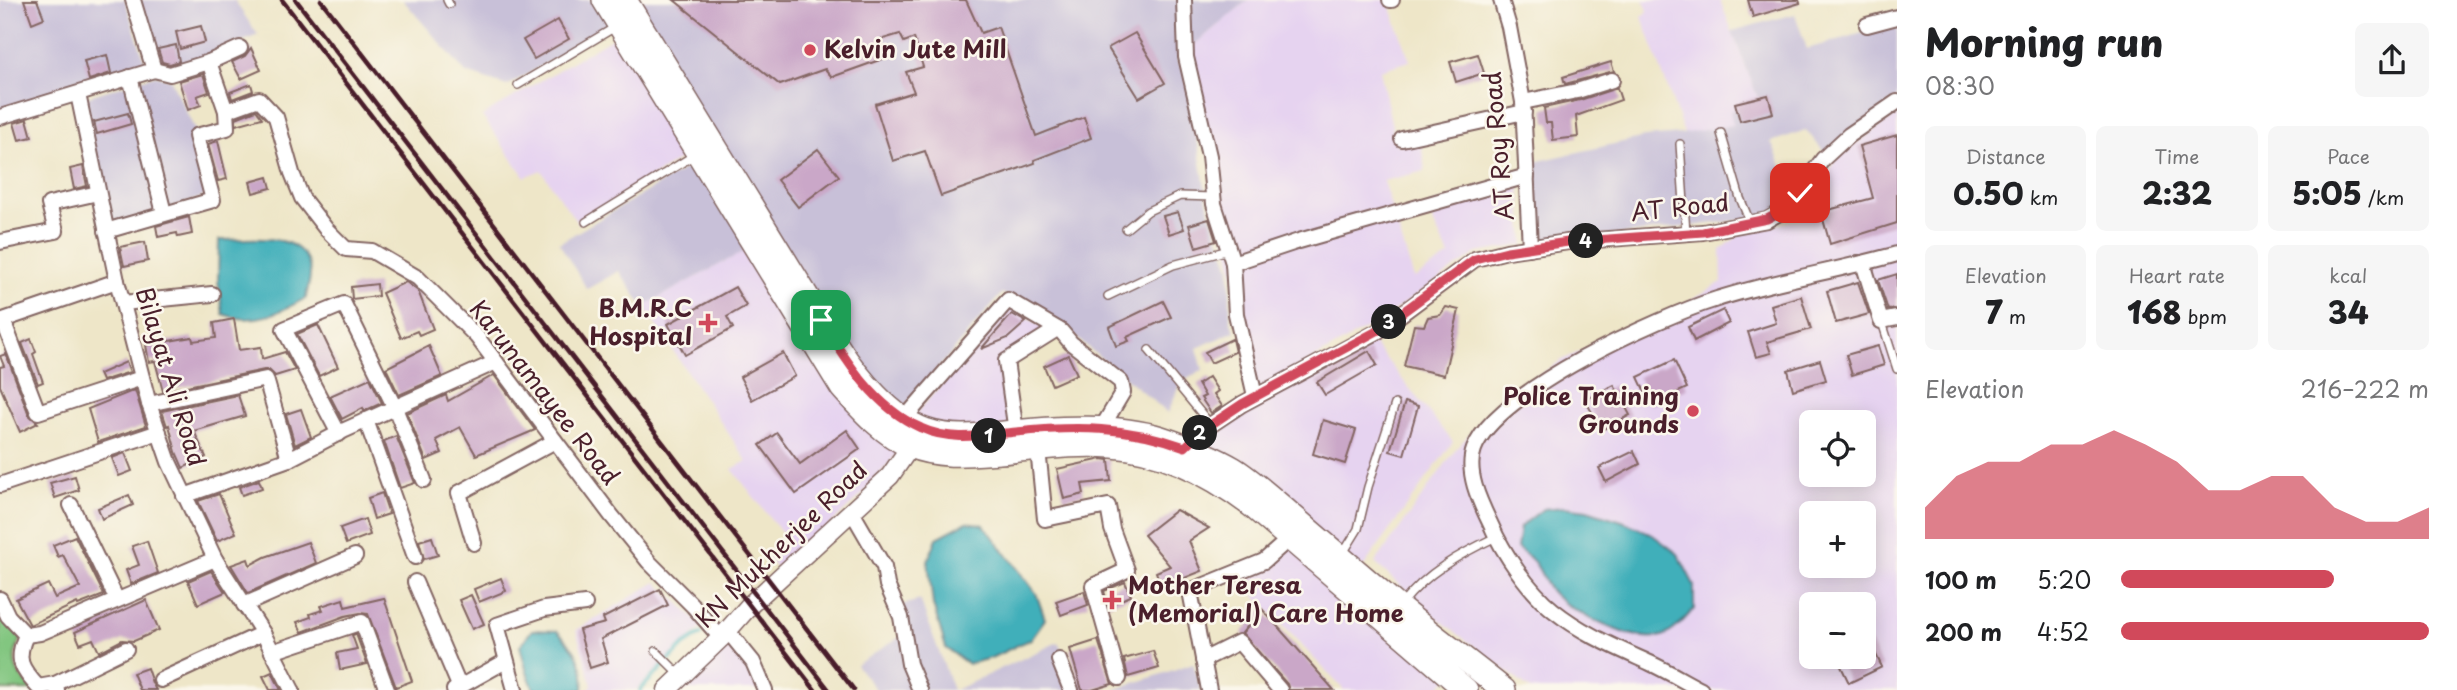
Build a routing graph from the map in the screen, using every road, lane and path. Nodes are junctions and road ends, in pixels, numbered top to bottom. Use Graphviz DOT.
graph roads {
  1 [pos="133,0"];
  2 [pos="604,0"];
  3 [pos="625,0"];
  4 [pos="1184,0"];
  5 [pos="1502,0"];
  6 [pos="1897,16"];
  7 [pos="618,25"];
  8 [pos="1867,25"];
  9 [pos="240,48"];
  10 [pos="209,62"];
  11 [pos="154,69"];
  12 [pos="130,77"];
  13 [pos="1612,80"];
  14 [pos="518,85"];
  15 [pos="78,94"];
  16 [pos="1897,102"];
  17 [pos="1524,107"];
  18 [pos="226,111"];
  19 [pos="0,117"];
  20 [pos="1721,133"];
  21 [pos="1402,139"];
  22 [pos="1680,144"];
  23 [pos="697,154"];
  24 [pos="1527,176"];
  25 [pos="98,193"];
  26 [pos="1213,197"];
  27 [pos="164,213"];
  28 [pos="586,222"];
  29 [pos="1750,223"];
  30 [pos="1126,229"];
  31 [pos="106,231"];
  32 [pos="1686,233"];
  33 [pos="0,242"];
  34 [pos="1530,248"];
  35 [pos="1897,254"];
  36 [pos="1231,256"];
  37 [pos="1863,263"];
  38 [pos="117,281"];
  39 [pos="212,295"];
  40 [pos="1108,296"];
  41 [pos="123,303"];
  42 [pos="1897,318"];
  43 [pos="1882,322"];
  44 [pos="1056,329"];
  45 [pos="6,348"];
  46 [pos="1149,350"];
  47 [pos="496,362"];
  48 [pos="1896,369"];
  49 [pos="142,378"];
  50 [pos="1255,396"];
  51 [pos="149,404"];
  52 [pos="1395,404"];
  53 [pos="395,408"];
  54 [pos="366,421"];
  55 [pos="1210,425"];
  56 [pos="1101,429"];
  57 [pos="159,432"];
  58 [pos="912,432"];
  59 [pos="1016,432"];
  60 [pos="339,434"];
  61 [pos="555,441"];
  62 [pos="1185,447"];
  63 [pos="1038,449"];
  64 [pos="289,459"];
  65 [pos="424,480"];
  66 [pos="0,485"];
  67 [pos="184,496"];
  68 [pos="71,505"];
  69 [pos="852,512"];
  70 [pos="1496,537"];
  71 [pos="1290,538"];
  72 [pos="474,542"];
  73 [pos="355,556"];
  74 [pos="1341,556"];
  75 [pos="415,557"];
  76 [pos="215,558"];
  77 [pos="415,582"];
  78 [pos="0,599"];
  79 [pos="117,600"];
  80 [pos="585,604"];
  81 [pos="244,605"];
  82 [pos="1393,615"];
  83 [pos="263,633"];
  84 [pos="724,634"];
  85 [pos="26,635"];
  86 [pos="126,649"];
  87 [pos="656,651"];
  88 [pos="272,652"];
  89 [pos="1059,660"];
  90 [pos="1203,660"];
  91 [pos="506,661"];
  92 [pos="681,676"];
  93 [pos="1119,678"];
  94 [pos="161,680"];
  95 [pos="56,687"];
  96 [pos="1455,687"];
  97 [pos="456,689"];
  98 [pos="292,690"];
  99 [pos="387,690"];
  100 [pos="515,690"];
  101 [pos="667,690"];
  102 [pos="765,690"];
  103 [pos="920,690"];
  104 [pos="1071,690"];
  105 [pos="1209,690"];
  106 [pos="1280,690"];
  107 [pos="1504,690"];
  108 [pos="1701,690"];
  1 -- 11 [label="street"];
  2 -- 7 [label="main road"];
  3 -- 58 [label="main road"];
  4 -- 26 [label="street"];
  5 -- 17 [label="street, AT Roy Road"];
  6 -- 8 [label="street"];
  7 -- 14 [label="lane"];
  7 -- 23 [label="main road"];
  9 -- 10 [label="street"];
  10 -- 11 [label="street"];
  10 -- 18 [label="street"];
  11 -- 12 [label="street"];
  12 -- 15 [label="street"];
  12 -- 27 [label="street"];
  13 -- 17 [label="street"];
  15 -- 19 [label="street"];
  15 -- 25 [label="street, Bilayat Ali Road"];
  16 -- 29 [label="street, AT Road"];
  17 -- 21 [label="street"];
  17 -- 24 [label="street, AT Roy Road"];
  18 -- 27 [label="street"];
  18 -- 47 [label="street, Karunamayee Road"];
  20 -- 29 [label="lane"];
  22 -- 32 [label="lane"];
  23 -- 28 [label="lane"];
  23 -- 58 [label="main road"];
  24 -- 34 [label="street, AT Roy Road"];
  24 -- 36 [label="street"];
  25 -- 31 [label="street, Bilayat Ali Road"];
  25 -- 33 [label="street"];
  26 -- 30 [label="lane"];
  26 -- 36 [label="street"];
  27 -- 31 [label="street"];
  29 -- 32 [label="street, AT Road"];
  31 -- 38 [label="street, Bilayat Ali Road"];
  32 -- 34 [label="street, AT Road"];
  34 -- 50 [label="street, AT Road"];
  35 -- 37 [label="street"];
  36 -- 40 [label="lane"];
  36 -- 50 [label="street"];
  37 -- 43 [label="street"];
  37 -- 70 [label="street"];
  38 -- 41 [label="street, Bilayat Ali Road"];
  38 -- 45 [label="street"];
  39 -- 41 [label="street"];
  41 -- 49 [label="street, Bilayat Ali Road"];
  42 -- 43 [label="street"];
  43 -- 48 [label="lane"];
  44 -- 56 [label="street"];
  44 -- 58 [label="street"];
  44 -- 59 [label="street"];
  45 -- 49 [label="street"];
  46 -- 55 [label="lane"];
  47 -- 53 [label="street"];
  47 -- 61 [label="street, Karunamayee Road"];
  49 -- 51 [label="street, Bilayat Ali Road"];
  50 -- 55 [label="street, AT Road"];
  51 -- 57 [label="street, Bilayat Ali Road"];
  51 -- 64 [label="street"];
  52 -- 74 [label="lane"];
  53 -- 54 [label="street"];
  53 -- 60 [label="street"];
  53 -- 65 [label="street"];
  54 -- 60 [label="street"];
  54 -- 75 [label="street"];
  55 -- 62 [label="street, AT Road"];
  56 -- 59 [label="main road"];
  56 -- 62 [label="main road"];
  57 -- 66 [label="street"];
  57 -- 67 [label="street, Bilayat Ali Road"];
  58 -- 59 [label="main road"];
  58 -- 63 [label="main road"];
  58 -- 69 [label="street, KN Mukherjee Road"];
  60 -- 64 [label="street"];
  61 -- 72 [label="street"];
  61 -- 84 [label="street, Karunamayee Road"];
  62 -- 74 [label="main road"];
  63 -- 71 [label="main road"];
  63 -- 93 [label="street"];
  64 -- 67 [label="street"];
  67 -- 76 [label="street, Bilayat Ali Road"];
  68 -- 79 [label="street"];
  69 -- 84 [label="street, KN Mukherjee Road"];
  69 -- 103 [label="street"];
  70 -- 82 [label="lane"];
  70 -- 108 [label="street"];
  71 -- 82 [label="main road"];
  71 -- 90 [label="street"];
  73 -- 81 [label="street"];
  74 -- 82 [label="main road"];
  76 -- 79 [label="street"];
  76 -- 81 [label="street, Bilayat Ali Road"];
  77 -- 97 [label="street"];
  78 -- 85 [label="street"];
  79 -- 85 [label="street"];
  80 -- 91 [label="street"];
  81 -- 83 [label="street, Bilayat Ali Road"];
  82 -- 96 [label="main road"];
  82 -- 107 [label="main road"];
  83 -- 88 [label="street, Bilayat Ali Road"];
  83 -- 94 [label="street"];
  84 -- 92 [label="street, KN Mukherjee Road"];
  84 -- 102 [label="street, Karunamayee Road"];
  85 -- 95 [label="street"];
  86 -- 95 [label="street"];
  87 -- 92 [label="lane"];
  88 -- 98 [label="street, Bilayat Ali Road"];
  88 -- 99 [label="street"];
  89 -- 104 [label="street"];
  90 -- 105 [label="street"];
  90 -- 106 [label="street"];
  91 -- 97 [label="street"];
  91 -- 100 [label="street"];
  92 -- 101 [label="street, KN Mukherjee Road"];
}
